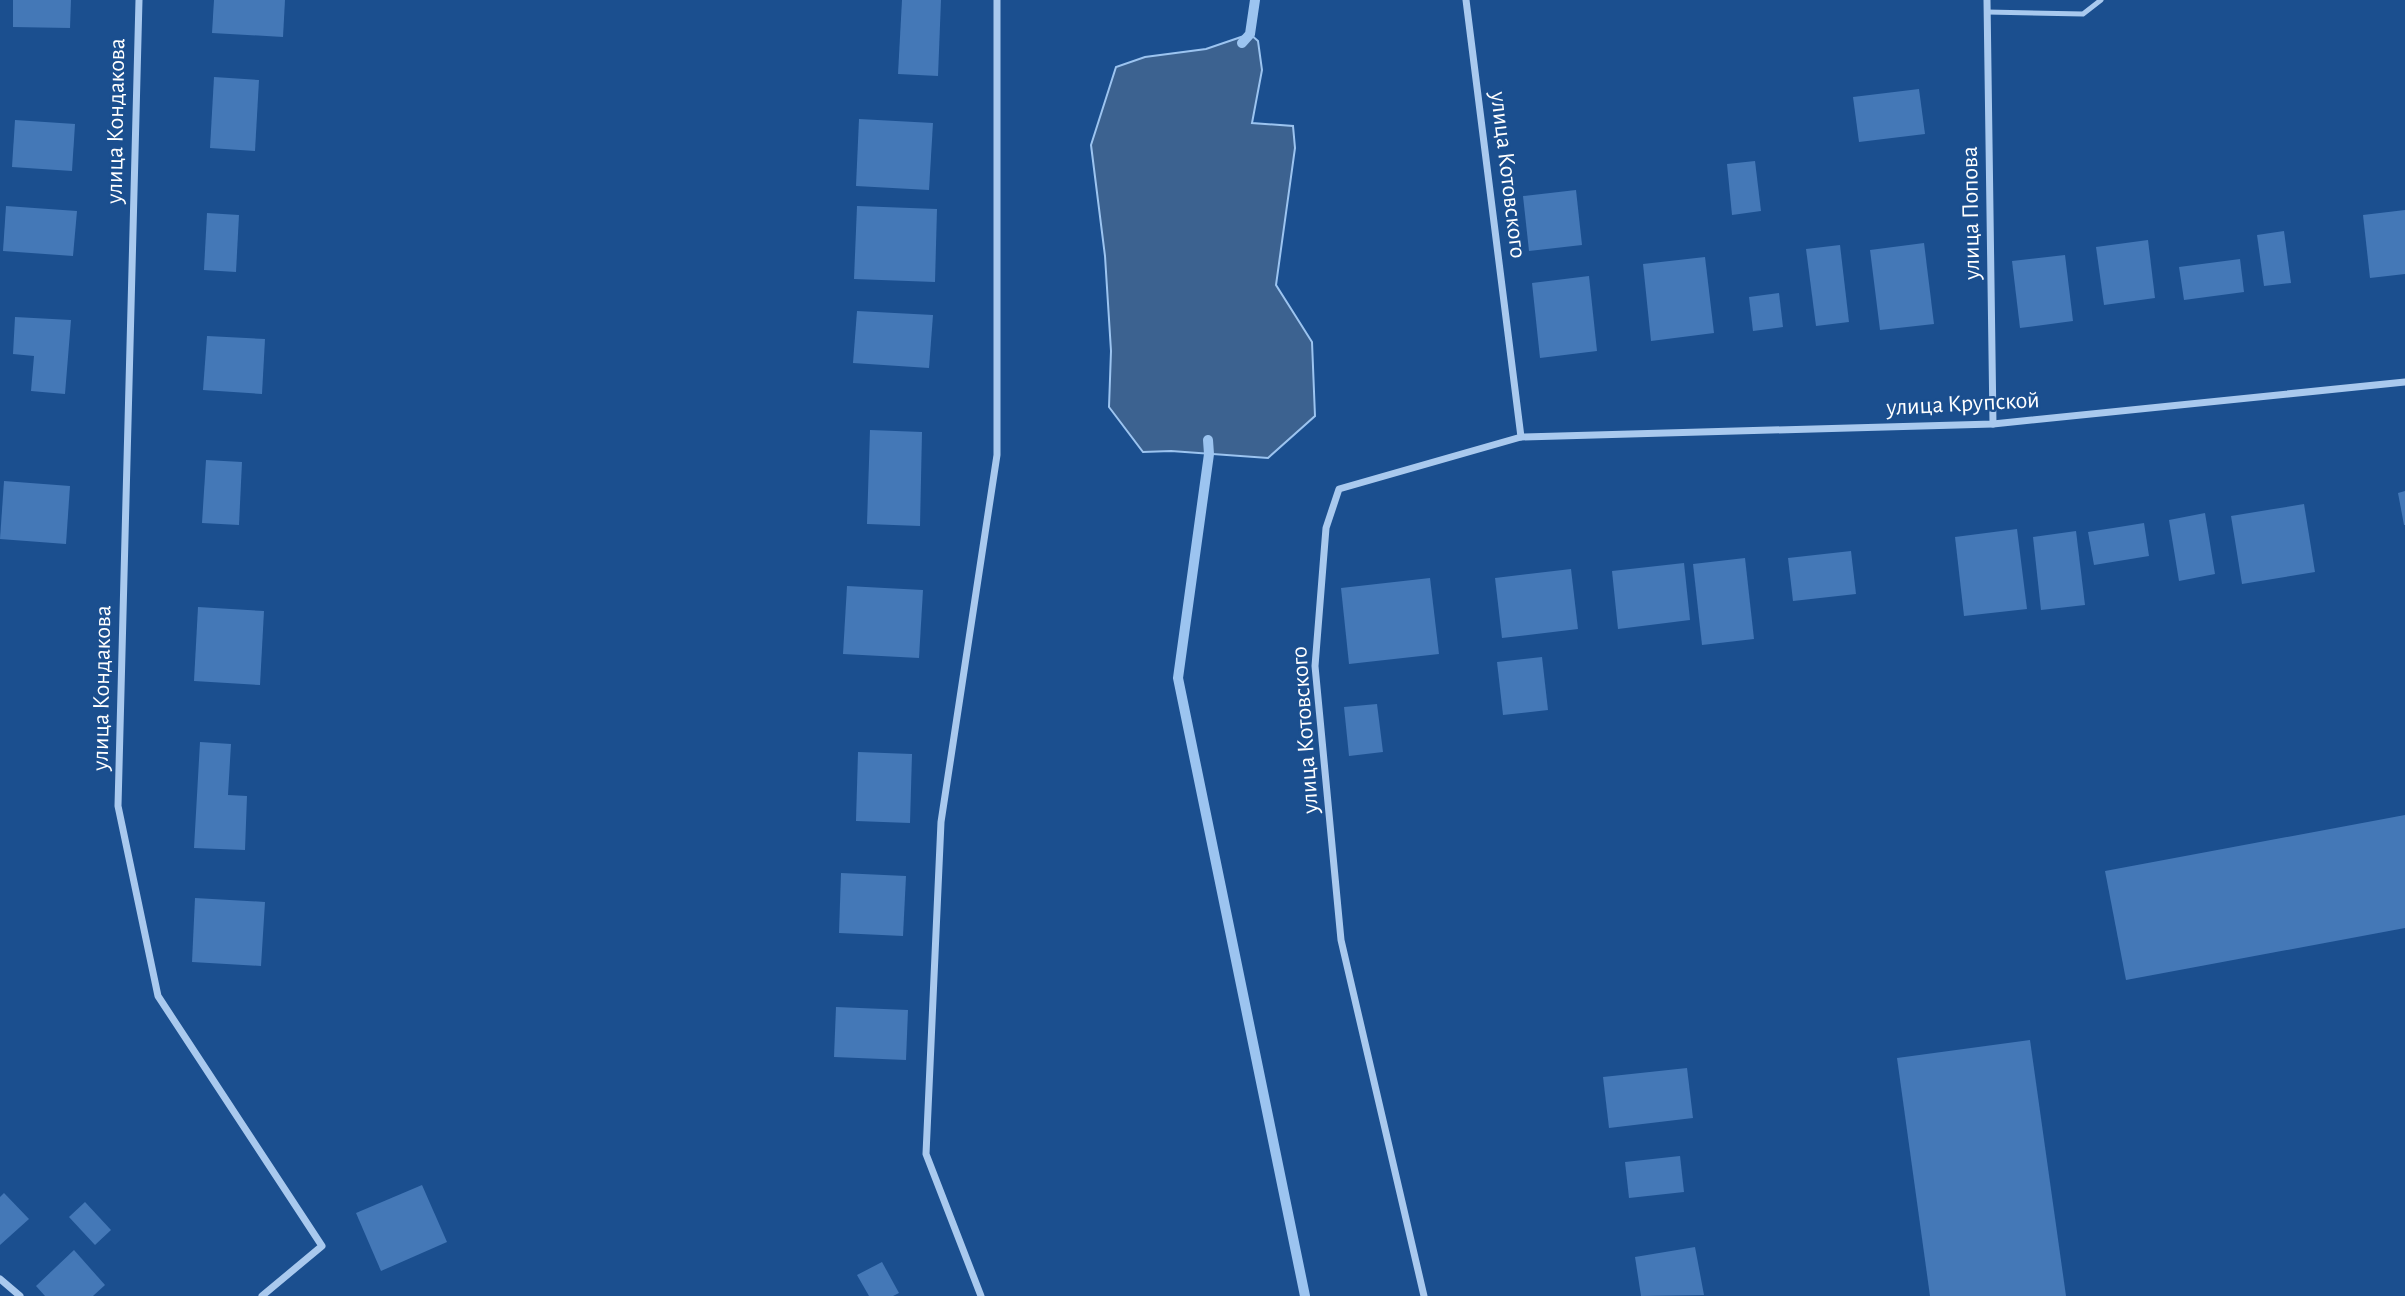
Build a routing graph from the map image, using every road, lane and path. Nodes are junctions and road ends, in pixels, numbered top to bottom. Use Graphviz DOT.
graph roads {
  1 [pos="139,0"];
  2 [pos="997,0"];
  3 [pos="1466,0"];
  4 [pos="1987,0"];
  5 [pos="2101,0"];
  6 [pos="1987,12"];
  7 [pos="2405,382"];
  8 [pos="1993,424"];
  9 [pos="1521,437"];
  10 [pos="0,1279"];
  11 [pos="20,1296"];
  12 [pos="262,1296"];
  13 [pos="981,1296"];
  14 [pos="1424,1296"];
  1 -- 12 [label="street, улица Кондакова"];
  2 -- 13 [label="street"];
  3 -- 9 [label="street, улица Котовского"];
  4 -- 6 [label="street, улица Попова"];
  5 -- 6 [label="lane"];
  6 -- 8 [label="street, улица Попова"];
  7 -- 8 [label="street, улица Крупской"];
  8 -- 9 [label="street, улица Крупской"];
  9 -- 14 [label="street, улица Котовского"];
  10 -- 11 [label="street"];
}
